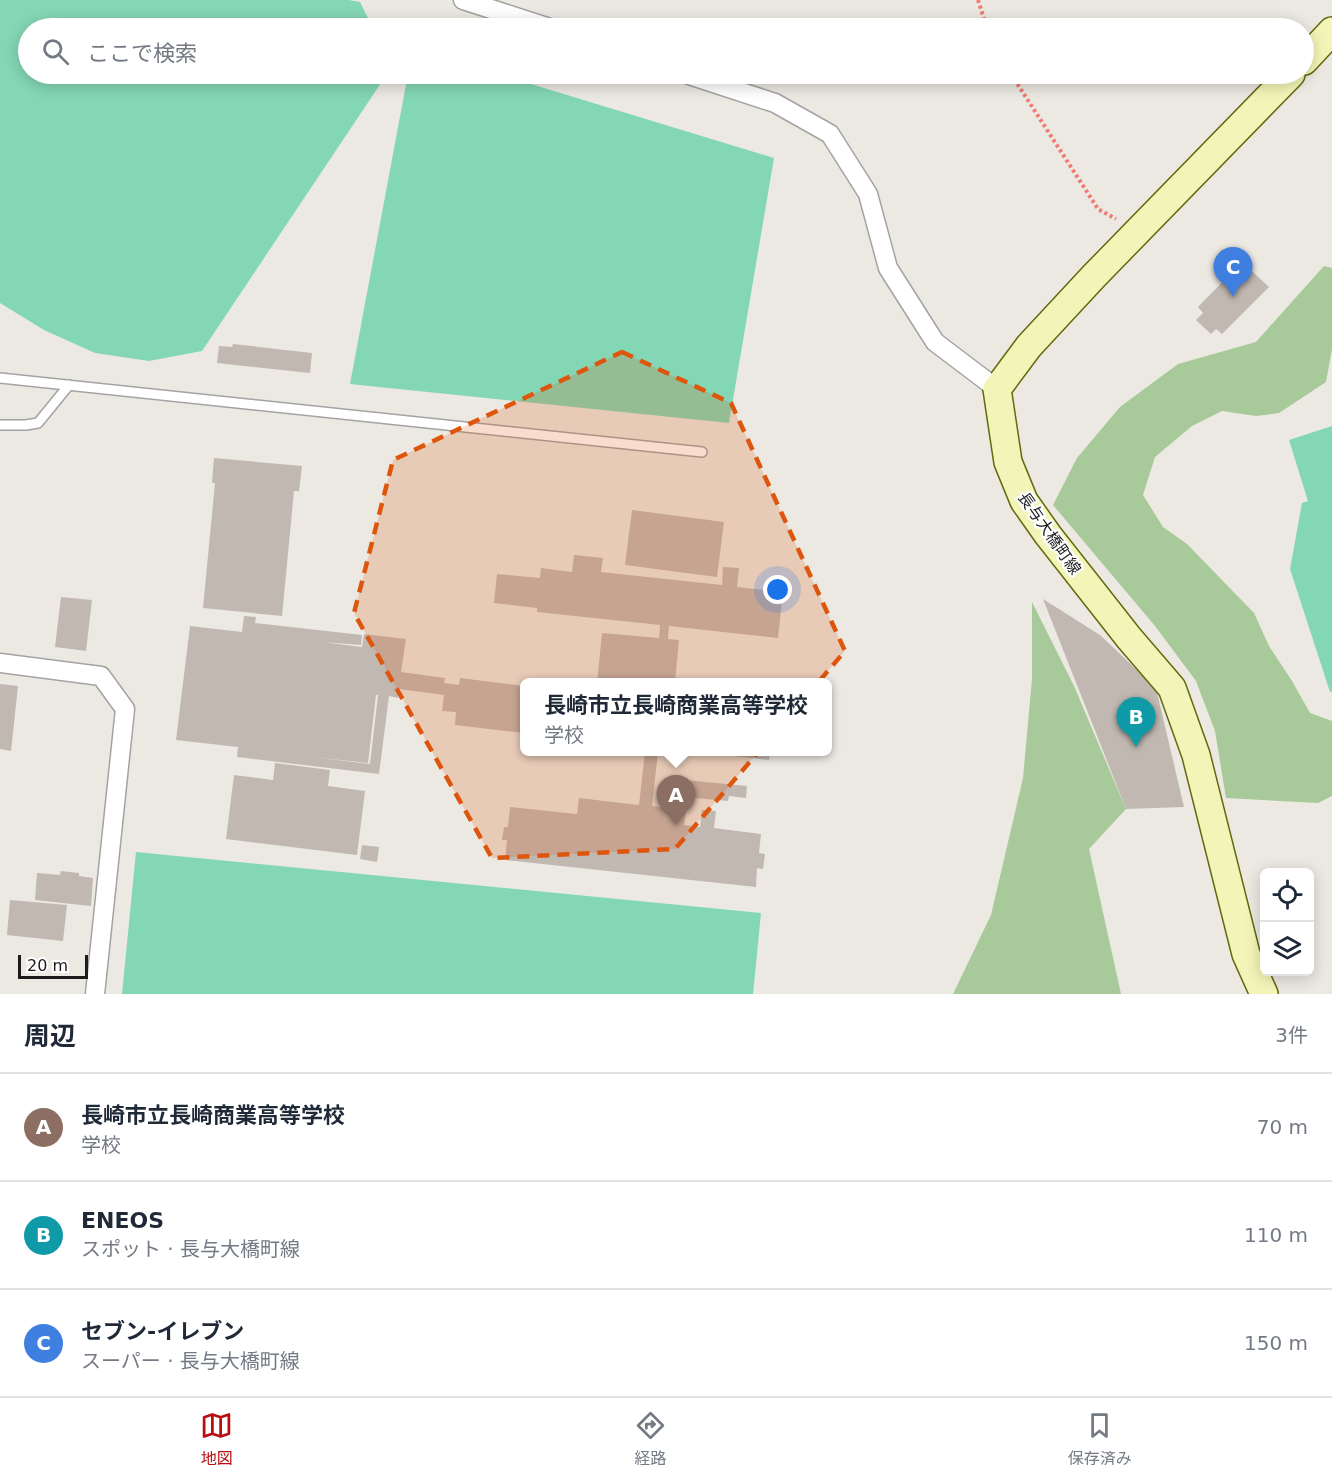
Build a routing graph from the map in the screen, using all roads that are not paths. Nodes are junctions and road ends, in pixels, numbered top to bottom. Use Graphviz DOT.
graph roads {
  1 [pos="463,0"];
  2 [pos="519,18"];
  3 [pos="1332,31"];
  4 [pos="1314,50"];
  5 [pos="717,84"];
  6 [pos="1281,84"];
  7 [pos="0,378"];
  8 [pos="69,385"];
  9 [pos="997,389"];
  10 [pos="0,425"];
  11 [pos="702,452"];
  12 [pos="0,663"];
  13 [pos="95,994"];
  14 [pos="1264,994"];
  1 -- 2 [label="street"];
  3 -- 4 [label="main road"];
  5 -- 9 [label="street"];
  6 -- 9 [label="main road"];
  7 -- 8 [label="lane"];
  8 -- 10 [label="lane"];
  8 -- 11 [label="lane"];
  9 -- 14 [label="main road, 長与大橋町線"];
  12 -- 13 [label="street"];
}
